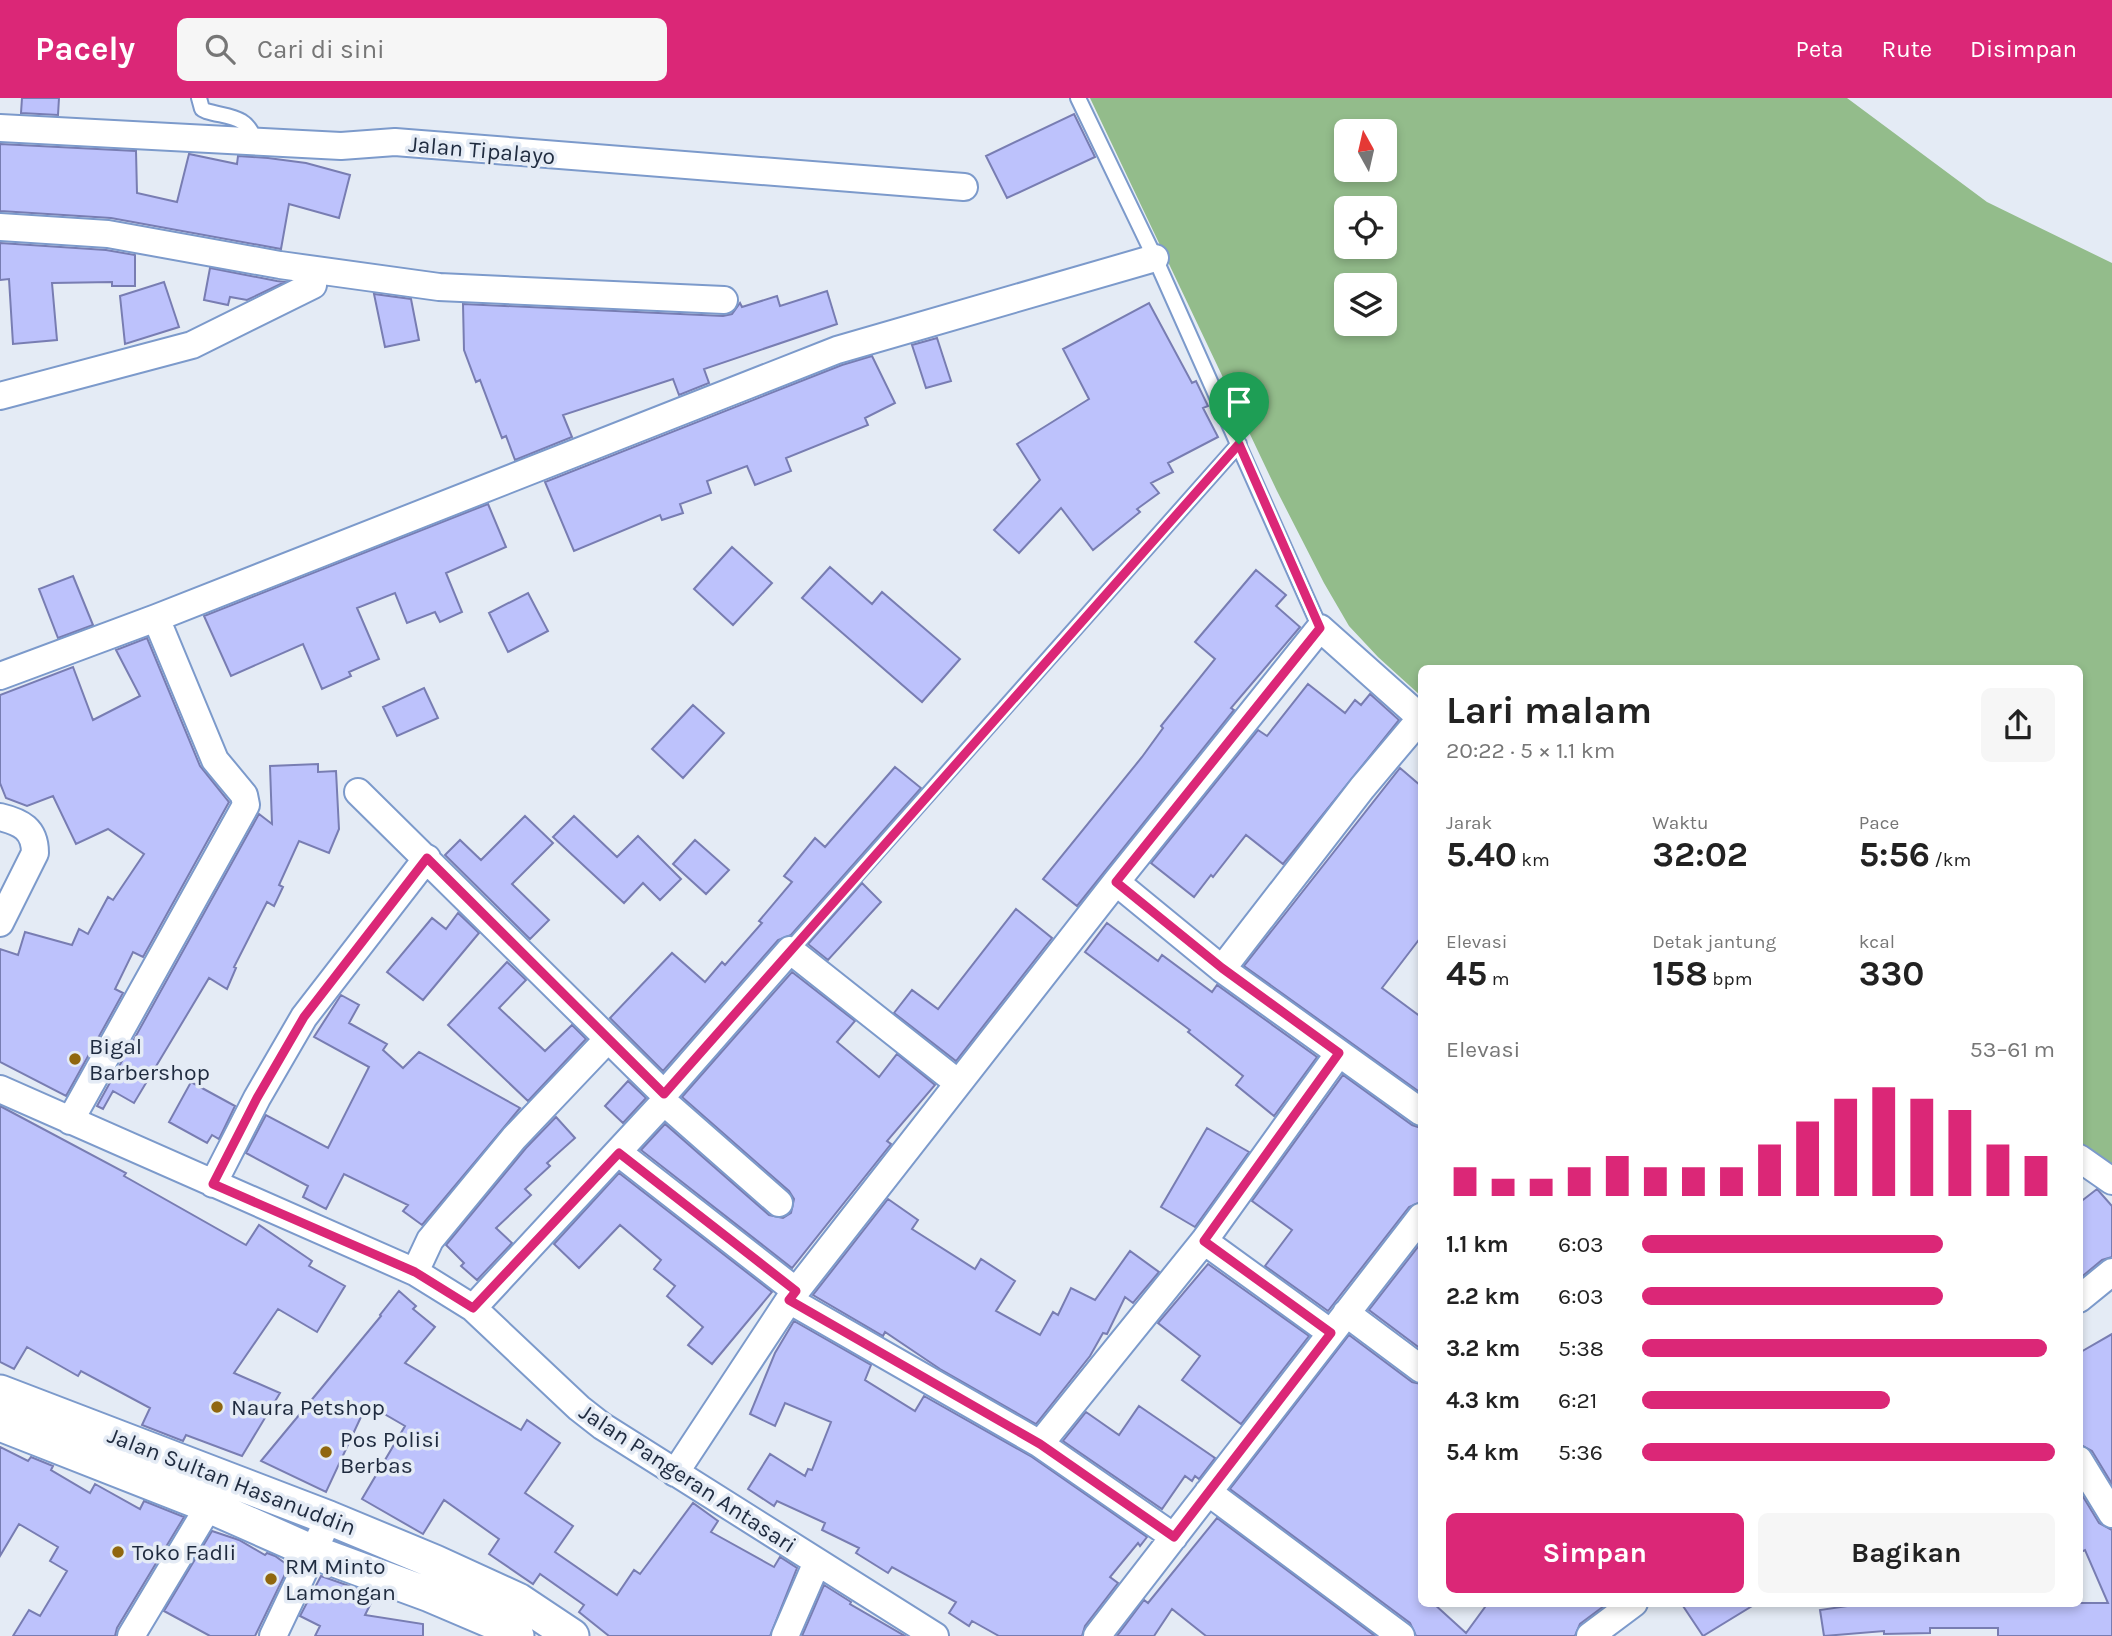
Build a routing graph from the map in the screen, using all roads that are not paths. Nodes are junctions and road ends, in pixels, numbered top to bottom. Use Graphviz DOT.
graph roads {
  1 [pos="199,98"];
  2 [pos="1078,98"];
  3 [pos="0,128"];
  4 [pos="255,141"];
  5 [pos="964,187"];
  6 [pos="0,227"];
  7 [pos="1155,258"];
  8 [pos="313,285"];
  9 [pos="724,300"];
  10 [pos="0,396"];
  11 [pos="1239,444"];
  12 [pos="156,618"];
  13 [pos="1320,628"];
  14 [pos="0,676"];
  15 [pos="1418,715"];
  16 [pos="1418,722"];
  17 [pos="358,792"];
  18 [pos="0,817"];
  19 [pos="427,858"];
  20 [pos="1116,882"];
  21 [pos="0,923"];
  22 [pos="790,950"];
  23 [pos="1222,968"];
  24 [pos="608,1040"];
  25 [pos="1339,1053"];
  26 [pos="958,1083"];
  27 [pos="0,1089"];
  28 [pos="664,1098"];
  29 [pos="1418,1110"];
  30 [pos="70,1121"];
  31 [pos="619,1153"];
  32 [pos="2083,1161"];
  33 [pos="2112,1181"];
  34 [pos="213,1184"];
  35 [pos="779,1203"];
  36 [pos="1418,1221"];
  37 [pos="1204,1241"];
  38 [pos="415,1272"];
  39 [pos="2112,1272"];
  40 [pos="793,1296"];
  41 [pos="2083,1296"];
  42 [pos="473,1308"];
  43 [pos="1339,1323"];
  44 [pos="1418,1366"];
  45 [pos="0,1392"];
  46 [pos="0,1424"];
  47 [pos="1040,1444"];
  48 [pos="2083,1467"];
  49 [pos="675,1473"];
  50 [pos="1208,1492"];
  51 [pos="209,1506"];
  52 [pos="2112,1514"];
  53 [pos="329,1518"];
  54 [pos="1174,1537"];
  55 [pos="313,1552"];
  56 [pos="817,1562"];
  57 [pos="1629,1607"];
  58 [pos="131,1636"];
  59 [pos="273,1636"];
  60 [pos="517,1636"];
  61 [pos="572,1636"];
  62 [pos="785,1636"];
  63 [pos="935,1636"];
  64 [pos="1097,1636"];
  65 [pos="1401,1636"];
  66 [pos="1590,1636"];
  1 -- 4 [label="lane"];
  2 -- 7 [label="lane"];
  3 -- 4 [label="street, Jalan Tipalayo"];
  4 -- 5 [label="street, Jalan Tipalayo"];
  6 -- 9 [label="street"];
  7 -- 11 [label="lane"];
  7 -- 12 [label="street"];
  8 -- 10 [label="street"];
  11 -- 13 [label="lane"];
  11 -- 22 [label="lane"];
  12 -- 14 [label="street"];
  12 -- 30 [label="street"];
  13 -- 15 [label="street"];
  13 -- 20 [label="street"];
  16 -- 23 [label="street"];
  17 -- 19 [label="street"];
  18 -- 21 [label="street"];
  19 -- 24 [label="street"];
  19 -- 34 [label="street"];
  20 -- 23 [label="street"];
  20 -- 26 [label="street"];
  22 -- 26 [label="street"];
  22 -- 28 [label="street"];
  23 -- 25 [label="street"];
  24 -- 28 [label="street"];
  24 -- 38 [label="street"];
  25 -- 29 [label="street"];
  25 -- 37 [label="street"];
  26 -- 40 [label="street"];
  27 -- 30 [label="street, Jalan Pangeran Antasari"];
  28 -- 31 [label="street"];
  28 -- 35 [label="street"];
  30 -- 34 [label="street, Jalan Pangeran Antasari"];
  31 -- 40 [label="street"];
  31 -- 42 [label="street"];
  32 -- 33 [label="street"];
  34 -- 38 [label="street, Jalan Pangeran Antasari"];
  36 -- 43 [label="street"];
  37 -- 43 [label="street"];
  37 -- 47 [label="street"];
  38 -- 42 [label="street, Jalan Pangeran Antasari"];
  39 -- 41 [label="street"];
  40 -- 47 [label="street"];
  40 -- 49 [label="street"];
  42 -- 49 [label="street, Jalan Pangeran Antasari"];
  43 -- 44 [label="street"];
  43 -- 50 [label="street"];
  45 -- 53 [label="street, Jalan Sultan Hasanuddin"];
  46 -- 51 [label="street, Jalan Sultan Hasanuddin"];
  47 -- 54 [label="street"];
  48 -- 52 [label="street"];
  49 -- 56 [label="street, Jalan Pangeran Antasari"];
  50 -- 54 [label="street"];
  50 -- 65 [label="street"];
  51 -- 55 [label="street, Jalan Sultan Hasanuddin"];
  51 -- 58 [label="street"];
  53 -- 55 [label="street"];
  53 -- 61 [label="street, Jalan Sultan Hasanuddin"];
  54 -- 64 [label="street"];
  55 -- 59 [label="street"];
  55 -- 60 [label="street, Jalan Sultan Hasanuddin"];
  56 -- 62 [label="street"];
  56 -- 63 [label="street, Jalan Pangeran Antasari"];
  57 -- 66 [label="street"];
}
